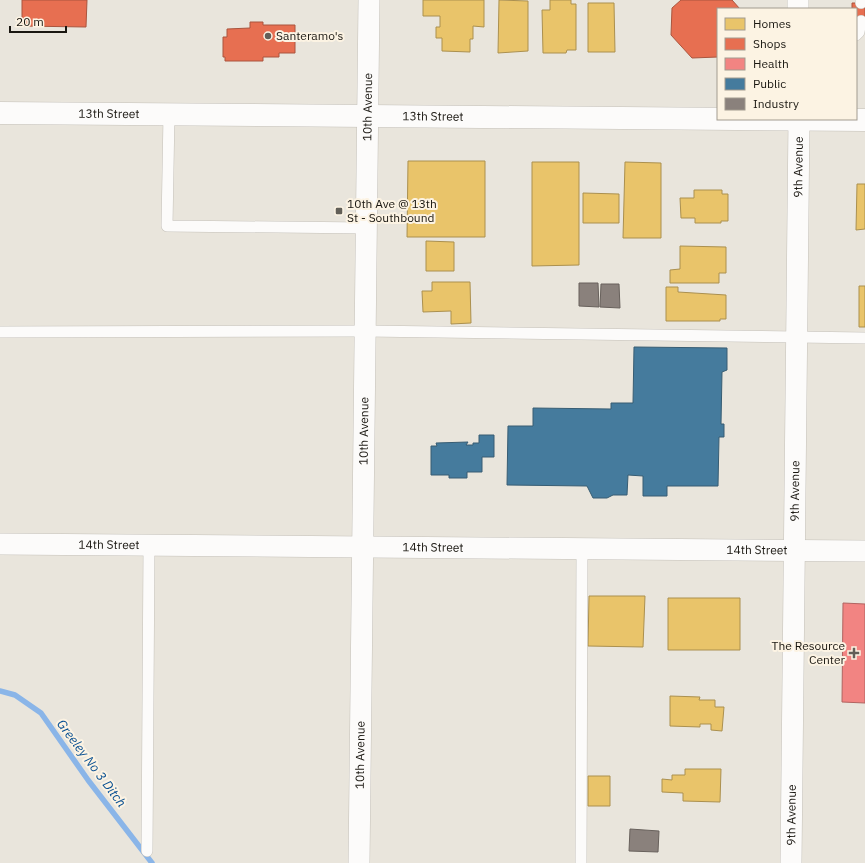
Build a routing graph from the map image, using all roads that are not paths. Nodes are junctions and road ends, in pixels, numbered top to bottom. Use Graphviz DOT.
graph roads {
  1 [pos="369,0"];
  2 [pos="861,21"];
  3 [pos="857,34"];
  4 [pos="0,113"];
  5 [pos="169,114"];
  6 [pos="368,116"];
  7 [pos="717,119"];
  8 [pos="799,120"];
  9 [pos="865,120"];
  10 [pos="367,228"];
  11 [pos="366,331"];
  12 [pos="0,332"];
  13 [pos="797,337"];
  14 [pos="865,338"];
  15 [pos="0,544"];
  16 [pos="149,546"];
  17 [pos="364,548"];
  18 [pos="582,550"];
  19 [pos="795,551"];
  20 [pos="865,551"];
  21 [pos="147,851"];
  22 [pos="359,863"];
  23 [pos="581,863"];
  24 [pos="791,863"];
  1 -- 6 [label="street, 10th Avenue"];
  2 -- 3 [label="lane"];
  4 -- 5 [label="street, 13th Street"];
  5 -- 6 [label="street, 13th Street"];
  5 -- 10 [label="lane"];
  6 -- 7 [label="street, 13th Street"];
  6 -- 10 [label="street, 10th Avenue"];
  8 -- 9 [label="street, 13th Street"];
  8 -- 13 [label="street, 9th Avenue"];
  10 -- 11 [label="street, 10th Avenue"];
  11 -- 12 [label="lane"];
  11 -- 13 [label="lane"];
  11 -- 17 [label="street, 10th Avenue"];
  13 -- 14 [label="lane"];
  13 -- 19 [label="street, 9th Avenue"];
  15 -- 16 [label="street, 14th Street"];
  16 -- 17 [label="street, 14th Street"];
  16 -- 21 [label="lane"];
  17 -- 18 [label="street, 14th Street"];
  17 -- 22 [label="street, 10th Avenue"];
  18 -- 19 [label="street, 14th Street"];
  18 -- 23 [label="lane"];
  19 -- 20 [label="street, 14th Street"];
  19 -- 24 [label="street, 9th Avenue"];
}
